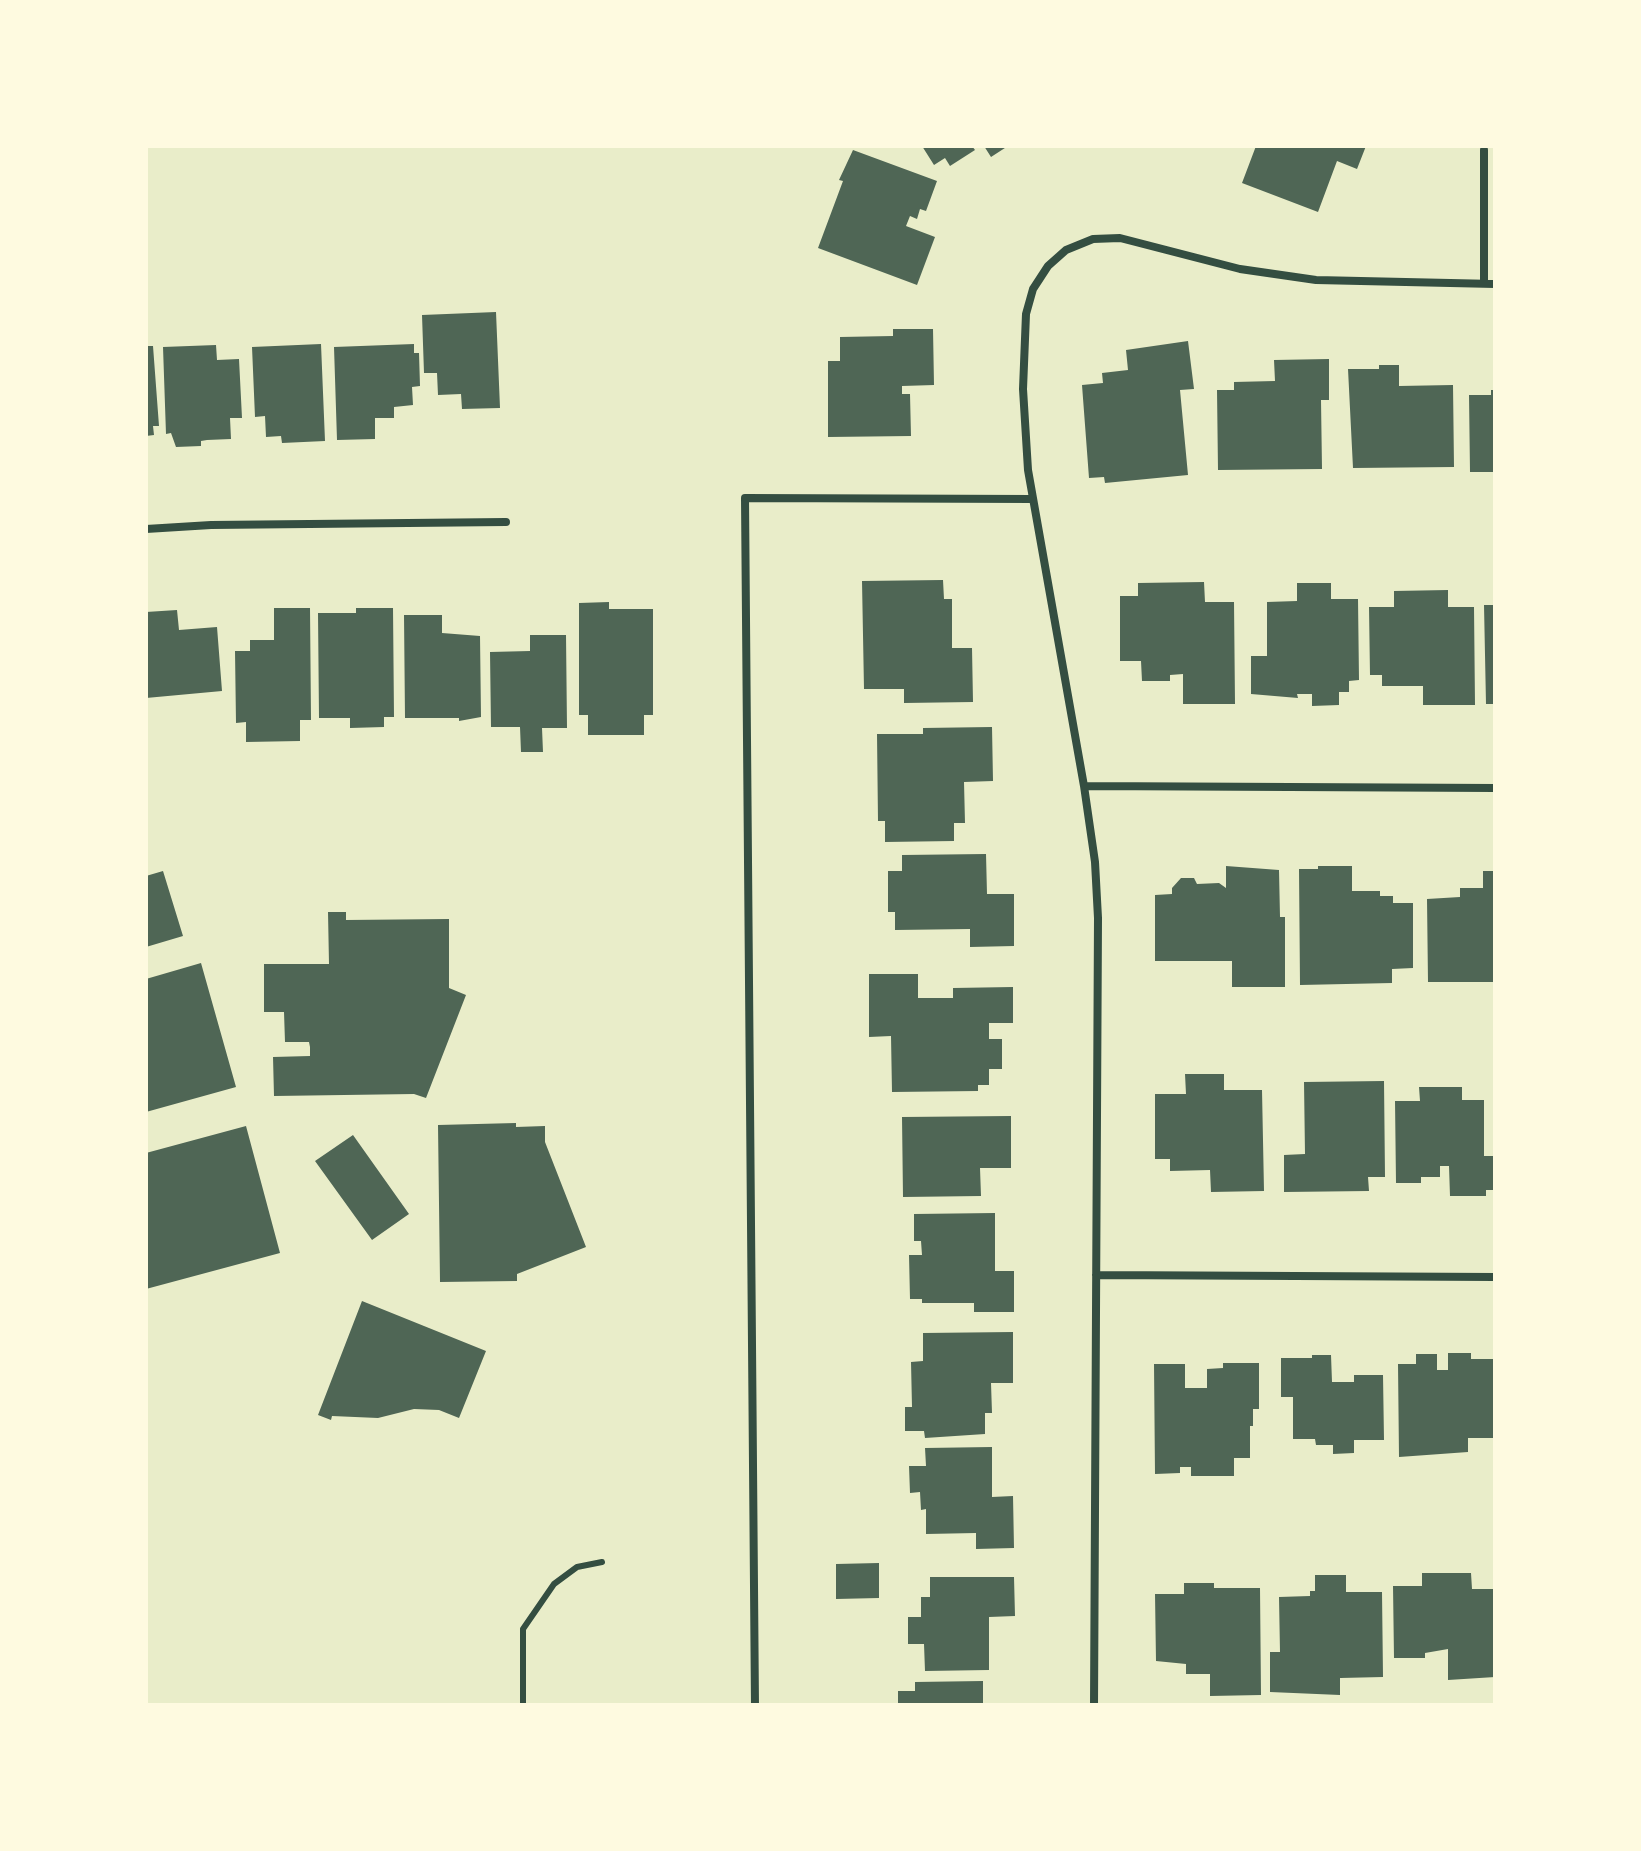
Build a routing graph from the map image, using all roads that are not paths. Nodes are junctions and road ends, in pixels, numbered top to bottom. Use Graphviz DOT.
graph roads {
  1 [pos="1484,150"];
  2 [pos="1484,283"];
  3 [pos="1495,284"];
  4 [pos="1032,499"];
  5 [pos="506,522"];
  6 [pos="146,529"];
  7 [pos="1084,786"];
  8 [pos="1495,788"];
  9 [pos="1096,1275"];
  10 [pos="1495,1277"];
  11 [pos="602,1562"];
  12 [pos="523,1705"];
  13 [pos="755,1705"];
  14 [pos="1094,1705"];
  1 -- 2 [label="street"];
  2 -- 3 [label="street"];
  2 -- 4 [label="street"];
  4 -- 7 [label="street"];
  4 -- 13 [label="street"];
  5 -- 6 [label="street"];
  7 -- 8 [label="street"];
  7 -- 9 [label="street"];
  9 -- 10 [label="street"];
  9 -- 14 [label="street"];
  11 -- 12 [label="lane"];
}
